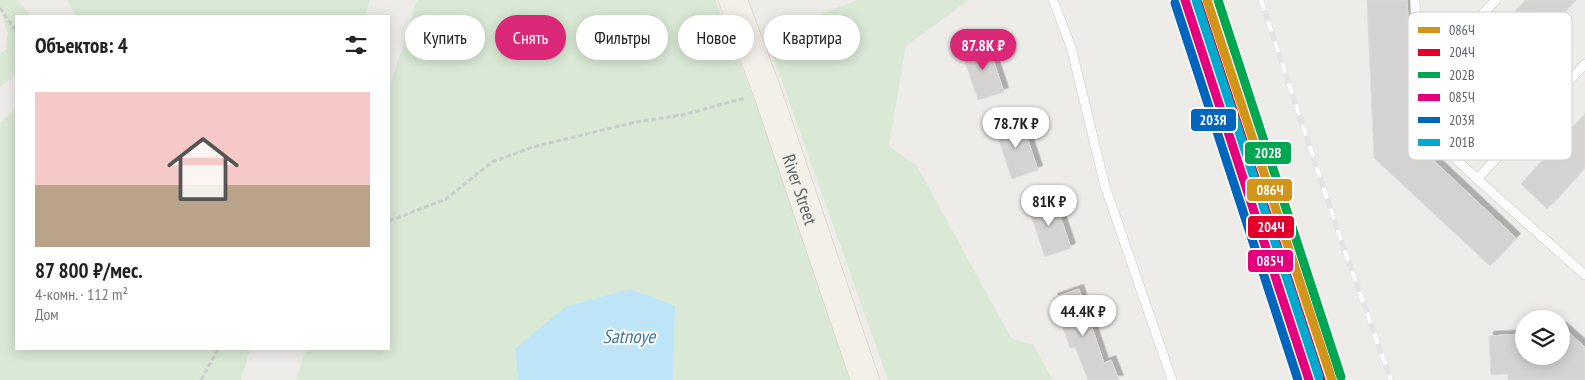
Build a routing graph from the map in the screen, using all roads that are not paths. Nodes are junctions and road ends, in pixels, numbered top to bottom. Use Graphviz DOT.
graph roads {
  1 [pos="733,0"];
  2 [pos="1053,0"];
  3 [pos="1496,0"];
  4 [pos="1484,12"];
  5 [pos="1585,64"];
  6 [pos="1572,78"];
  7 [pos="1457,160"];
  8 [pos="1495,160"];
  9 [pos="1477,179"];
  10 [pos="1585,275"];
  11 [pos="865,380"];
  12 [pos="1172,380"];
  1 -- 11 [label="main road, River Street"];
  2 -- 12 [label="lane"];
  3 -- 4 [label="lane"];
  5 -- 6 [label="lane"];
  7 -- 9 [label="lane"];
  8 -- 9 [label="lane"];
  9 -- 10 [label="lane"];
}
